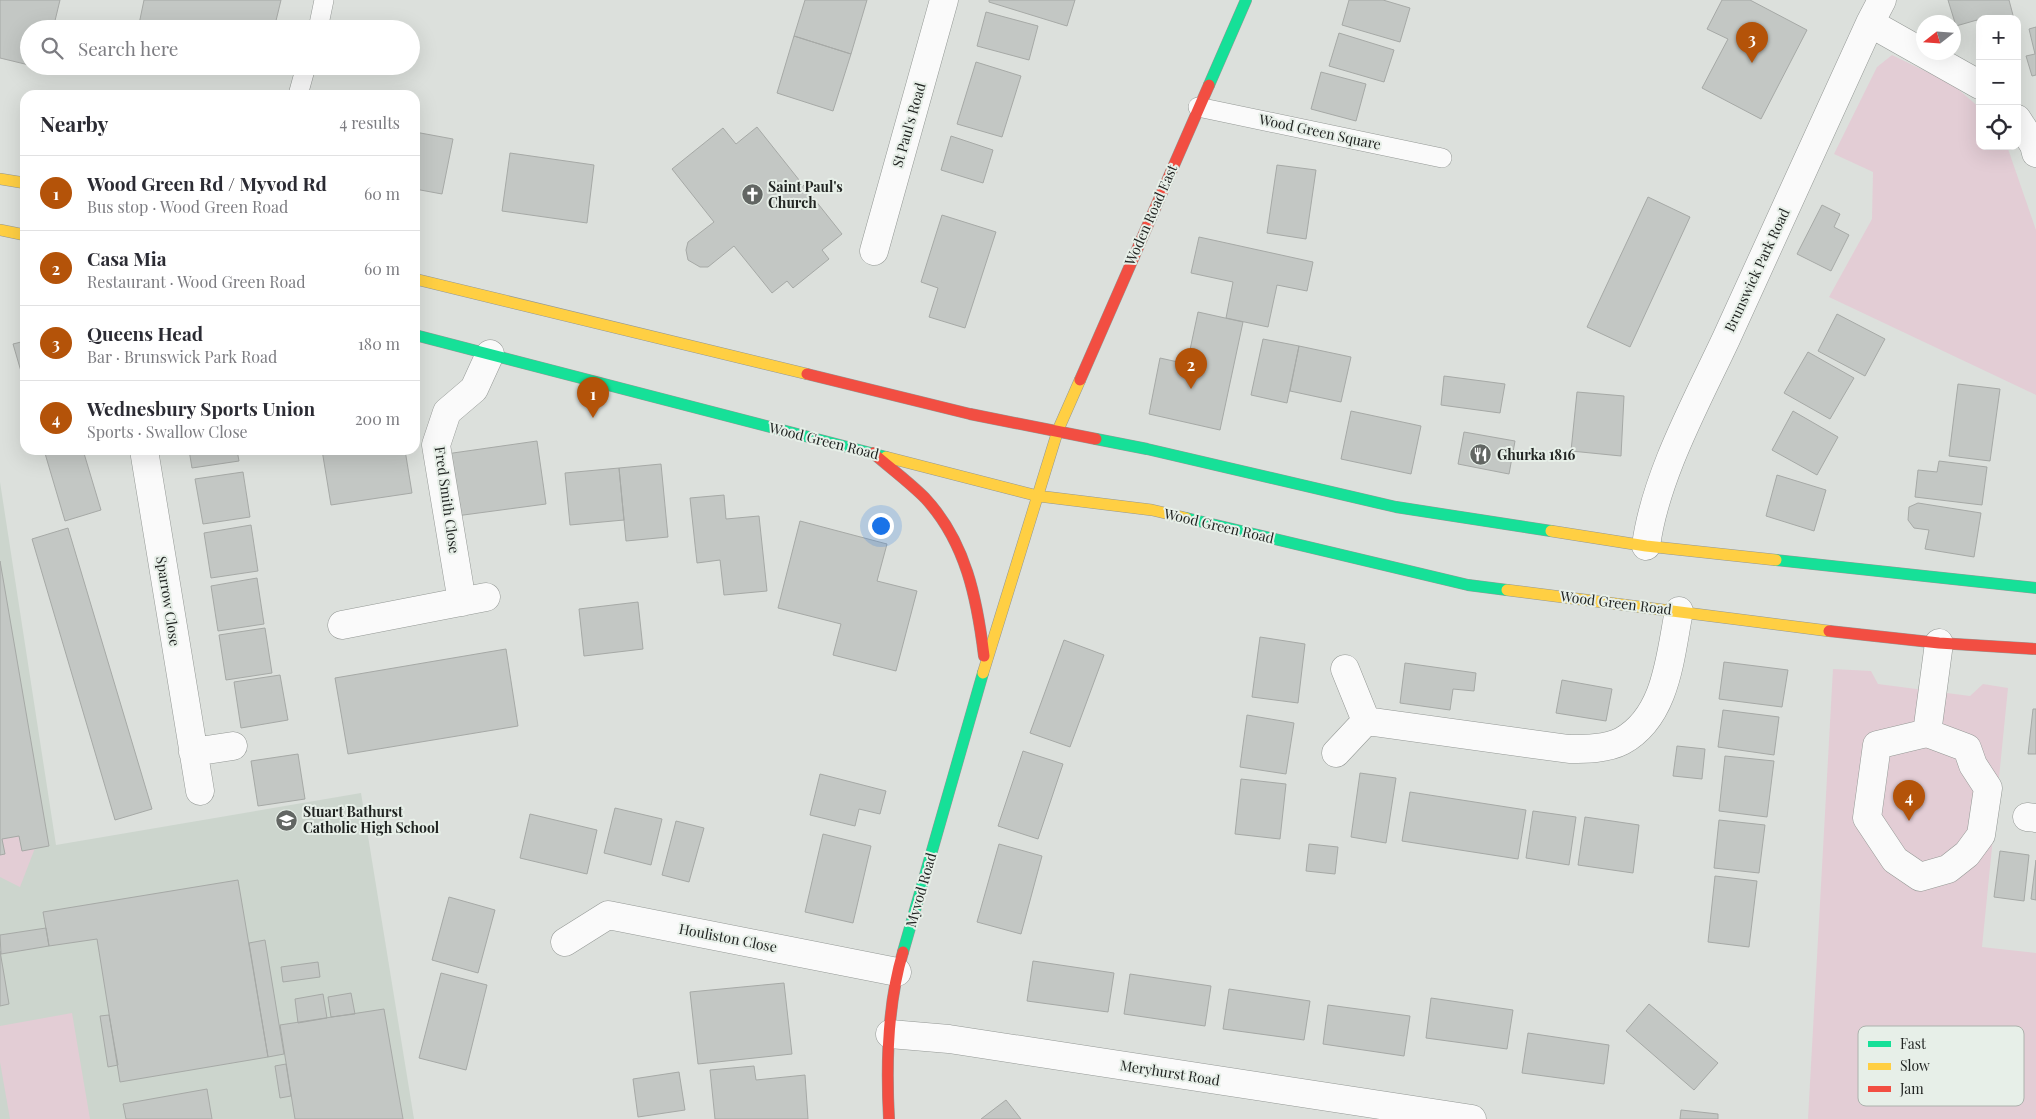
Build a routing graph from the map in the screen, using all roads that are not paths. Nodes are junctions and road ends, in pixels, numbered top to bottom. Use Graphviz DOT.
graph roads {
  1 [pos="324,0"];
  2 [pos="944,0"];
  3 [pos="1246,0"];
  4 [pos="1876,11"];
  5 [pos="320,20"];
  6 [pos="304,75"];
  7 [pos="1976,82"];
  8 [pos="299,90"];
  9 [pos="1198,107"];
  10 [pos="2021,125"];
  11 [pos="2036,153"];
  12 [pos="1442,158"];
  13 [pos="0,179"];
  14 [pos="20,183"];
  15 [pos="0,230"];
  16 [pos="20,234"];
  17 [pos="874,251"];
  18 [pos="420,280"];
  19 [pos="420,336"];
  20 [pos="490,354"];
  21 [pos="1058,430"];
  22 [pos="873,454"];
  23 [pos="145,455"];
  24 [pos="1038,496"];
  25 [pos="1646,546"];
  26 [pos="2036,588"];
  27 [pos="1679,611"];
  28 [pos="342,625"];
  29 [pos="1939,643"];
  30 [pos="2036,649"];
  31 [pos="985,667"];
  32 [pos="1345,669"];
  33 [pos="1366,720"];
  34 [pos="1927,733"];
  35 [pos="233,746"];
  36 [pos="193,752"];
  37 [pos="1336,753"];
  38 [pos="200,791"];
  39 [pos="565,942"];
  40 [pos="897,972"];
  41 [pos="890,1034"];
  42 [pos="1454,1118"];
  43 [pos="889,1119"];
  1 -- 5 [label="lane"];
  2 -- 17 [label="street, St Paul's Road"];
  3 -- 9 [label="main road, Woden Road East"];
  4 -- 7 [label="street"];
  4 -- 25 [label="street, Brunswick Park Road"];
  6 -- 8 [label="lane"];
  9 -- 12 [label="lane, Wood Green Square"];
  9 -- 21 [label="main road, Woden Road East"];
  10 -- 11 [label="street"];
  13 -- 14 [label="main road"];
  15 -- 16 [label="main road"];
  18 -- 21 [label="main road"];
  19 -- 20 [label="main road, Wood Green Road"];
  20 -- 22 [label="main road, Wood Green Road"];
  20 -- 28 [label="street, Fred Smith Close"];
  21 -- 24 [label="main road, Woden Road East"];
  21 -- 25 [label="main road"];
  22 -- 24 [label="main road, Wood Green Road"];
  22 -- 31 [label="main road, Myvod Road"];
  23 -- 36 [label="street, Sparrow Close"];
  24 -- 27 [label="main road, Wood Green Road"];
  24 -- 31 [label="main road, Myvod Road"];
  25 -- 26 [label="main road"];
  27 -- 29 [label="main road, Wood Green Road"];
  27 -- 33 [label="street"];
  29 -- 30 [label="main road, Wood Green Road"];
  29 -- 34 [label="street"];
  31 -- 40 [label="main road, Myvod Road"];
  32 -- 33 [label="street"];
  33 -- 37 [label="street"];
  34 -- 34 [label="street"];
  35 -- 36 [label="street"];
  36 -- 38 [label="street, Sparrow Close"];
  39 -- 40 [label="street, Houliston Close"];
  40 -- 41 [label="main road, Myvod Road"];
  41 -- 42 [label="street, Meryhurst Road"];
  41 -- 43 [label="main road, Myvod Road"];
}
